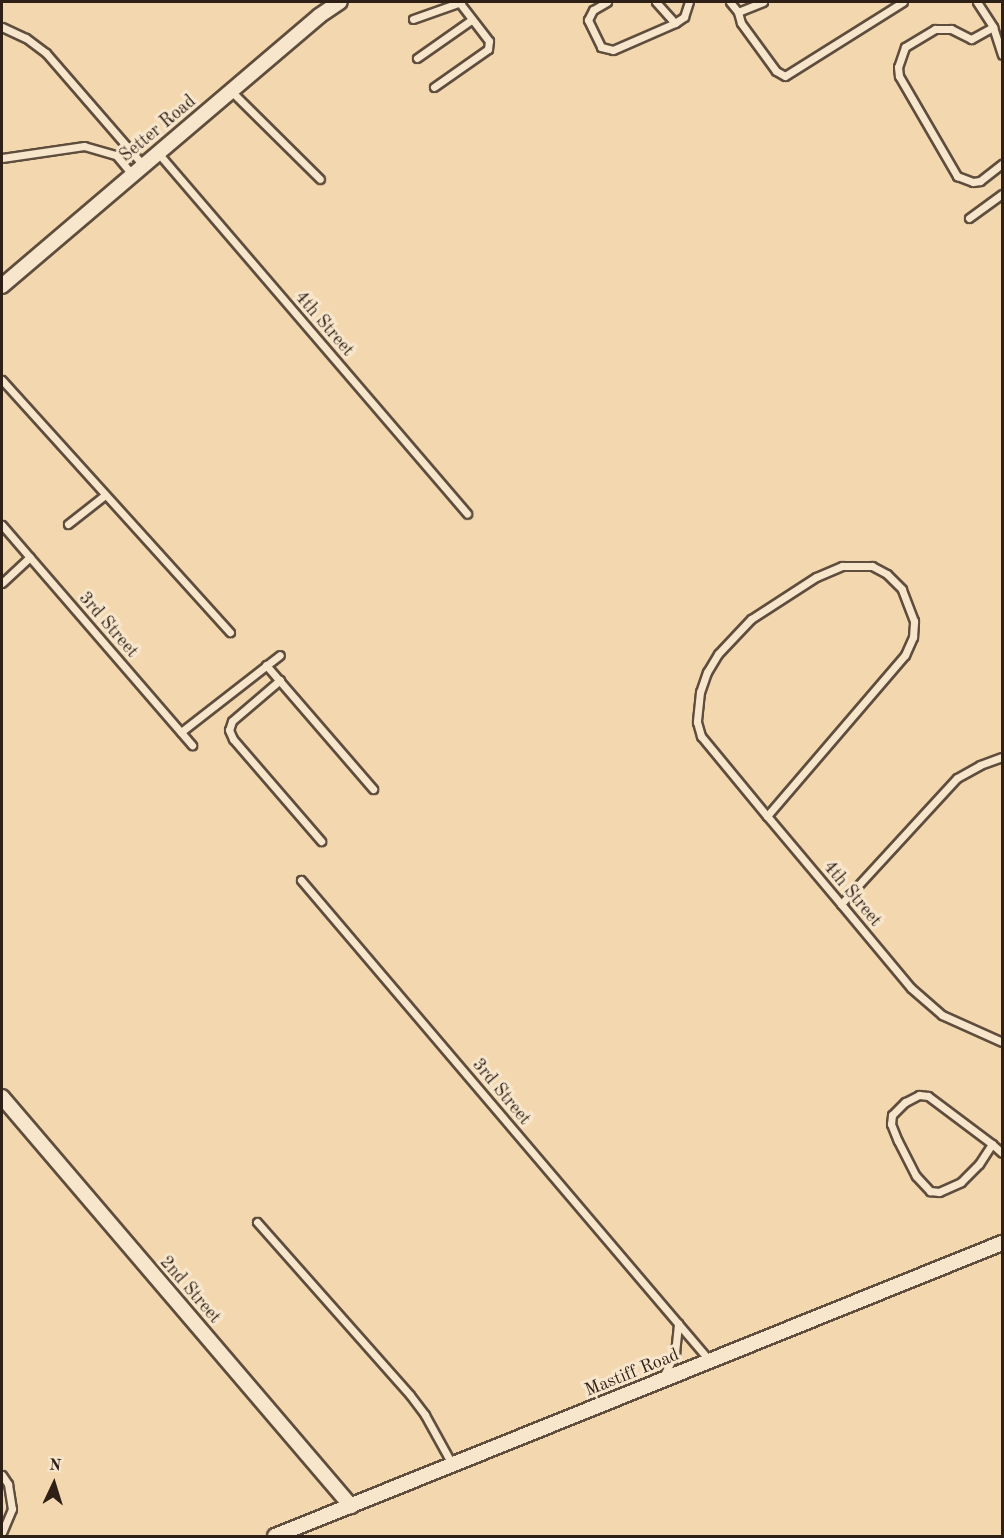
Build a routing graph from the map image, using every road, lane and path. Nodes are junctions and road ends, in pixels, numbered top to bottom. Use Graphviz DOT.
graph roads {
  1 [pos="340,2"];
  2 [pos="459,2"];
  3 [pos="463,2"];
  4 [pos="607,2"];
  5 [pos="656,2"];
  6 [pos="689,2"];
  7 [pos="730,2"];
  8 [pos="763,2"];
  9 [pos="903,2"];
  10 [pos="977,2"];
  11 [pos="738,12"];
  12 [pos="413,19"];
  13 [pos="471,20"];
  14 [pos="675,23"];
  15 [pos="2,27"];
  16 [pos="993,27"];
  17 [pos="1002,55"];
  18 [pos="417,58"];
  19 [pos="434,87"];
  20 [pos="231,91"];
  21 [pos="158,153"];
  22 [pos="2,158"];
  23 [pos="1002,164"];
  24 [pos="143,165"];
  25 [pos="132,174"];
  26 [pos="320,179"];
  27 [pos="1002,194"];
  28 [pos="969,218"];
  29 [pos="2,286"];
  30 [pos="2,380"];
  31 [pos="105,495"];
  32 [pos="467,514"];
  33 [pos="68,524"];
  34 [pos="2,525"];
  35 [pos="30,557"];
  36 [pos="2,583"];
  37 [pos="230,632"];
  38 [pos="280,655"];
  39 [pos="266,665"];
  40 [pos="280,680"];
  41 [pos="181,732"];
  42 [pos="192,745"];
  43 [pos="1002,757"];
  44 [pos="373,789"];
  45 [pos="767,816"];
  46 [pos="321,841"];
  47 [pos="301,880"];
  48 [pos="842,904"];
  49 [pos="1002,1041"];
  50 [pos="2,1097"];
  51 [pos="992,1143"];
  52 [pos="1002,1153"];
  53 [pos="257,1222"];
  54 [pos="1002,1243"];
  55 [pos="678,1323"];
  56 [pos="710,1361"];
  57 [pos="661,1381"];
  58 [pos="452,1464"];
  59 [pos="2,1474"];
  60 [pos="351,1506"];
  61 [pos="2,1532"];
  62 [pos="275,1536"];
  1 -- 20 [label="street, Setter Road"];
  2 -- 3 [label="lane"];
  2 -- 12 [label="lane"];
  2 -- 13 [label="lane"];
  4 -- 14 [label="lane"];
  5 -- 14 [label="lane"];
  6 -- 14 [label="lane"];
  7 -- 11 [label="lane"];
  8 -- 11 [label="lane"];
  9 -- 11 [label="lane"];
  10 -- 16 [label="lane"];
  13 -- 18 [label="lane"];
  13 -- 19 [label="lane"];
  15 -- 24 [label="lane"];
  16 -- 17 [label="lane"];
  16 -- 23 [label="lane"];
  20 -- 21 [label="street, Setter Road"];
  20 -- 26 [label="lane"];
  21 -- 24 [label="street, Setter Road"];
  21 -- 32 [label="lane, 4th Street"];
  22 -- 25 [label="lane"];
  24 -- 25 [label="street, Setter Road"];
  25 -- 29 [label="street, Setter Road"];
  27 -- 28 [label="lane"];
  30 -- 31 [label="lane"];
  31 -- 33 [label="lane"];
  31 -- 37 [label="lane"];
  34 -- 35 [label="lane, 3rd Street"];
  35 -- 36 [label="lane"];
  35 -- 41 [label="lane, 3rd Street"];
  38 -- 39 [label="lane"];
  39 -- 40 [label="lane"];
  39 -- 41 [label="lane"];
  40 -- 44 [label="lane"];
  40 -- 46 [label="lane"];
  41 -- 42 [label="lane, 3rd Street"];
  43 -- 48 [label="lane"];
  45 -- 45 [label="lane, 4th Street"];
  45 -- 48 [label="lane, 4th Street"];
  47 -- 55 [label="lane, 3rd Street"];
  48 -- 49 [label="lane, 4th Street"];
  50 -- 60 [label="street, 2nd Street"];
  51 -- 51 [label="lane"];
  51 -- 52 [label="lane"];
  53 -- 58 [label="lane"];
  54 -- 56 [label="street, Mastiff Road"];
  55 -- 56 [label="lane, 3rd Street"];
  55 -- 57 [label="lane"];
  56 -- 57 [label="street, Mastiff Road"];
  57 -- 58 [label="street, Mastiff Road"];
  58 -- 60 [label="street, Mastiff Road"];
  59 -- 61 [label="lane"];
  60 -- 62 [label="street, Mastiff Road"];
}
